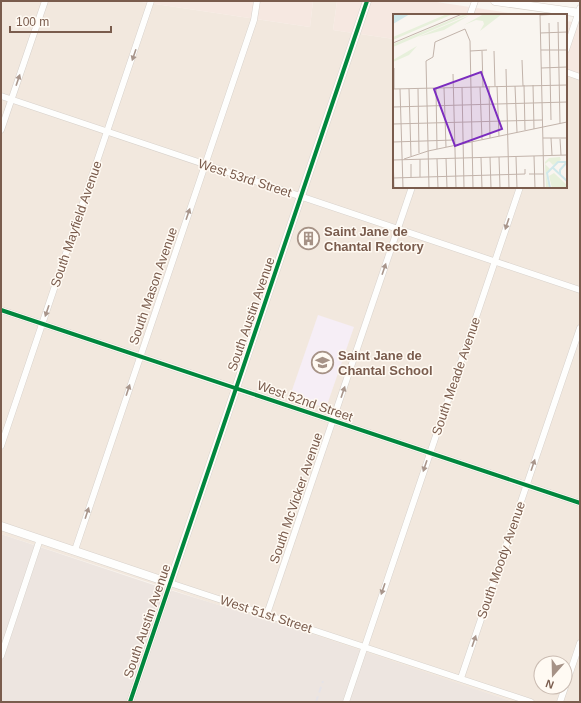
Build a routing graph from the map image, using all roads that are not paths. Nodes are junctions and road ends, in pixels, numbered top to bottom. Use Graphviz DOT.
graph roads {
  1 [pos="45,1"];
  2 [pos="151,1"];
  3 [pos="257,1"];
  4 [pos="367,1"];
  5 [pos="475,1"];
  6 [pos="495,1"];
  7 [pos="579,11"];
  8 [pos="470,14"];
  9 [pos="567,47"];
  10 [pos="567,72"];
  11 [pos="580,77"];
  12 [pos="1,96"];
  13 [pos="11,100"];
  14 [pos="1,130"];
  15 [pos="108,132"];
  16 [pos="205,165"];
  17 [pos="412,188"];
  18 [pos="520,188"];
  19 [pos="301,196"];
  20 [pos="398,228"];
  21 [pos="494,261"];
  22 [pos="580,290"];
  23 [pos="1,310"];
  24 [pos="43,324"];
  25 [pos="580,328"];
  26 [pos="139,356"];
  27 [pos="236,388"];
  28 [pos="333,421"];
  29 [pos="1,446"];
  30 [pos="430,453"];
  31 [pos="526,486"];
  32 [pos="580,504"];
  33 [pos="1,526"];
  34 [pos="40,539"];
  35 [pos="74,550"];
  36 [pos="170,583"];
  37 [pos="267,614"];
  38 [pos="580,643"];
  39 [pos="364,646"];
  40 [pos="1,656"];
  41 [pos="461,678"];
  42 [pos="130,702"];
  43 [pos="346,702"];
  44 [pos="531,702"];
  45 [pos="560,702"];
  13 -- 1 [label="street, one-way"];
  2 -- 15 [label="street, South Mayfield Avenue, one-way"];
  3 -- 16 [label="street, South Mason Avenue"];
  4 -- 19 [label="street, South Austin Avenue"];
  5 -- 8 [label="street"];
  6 -- 7 [label="street"];
  7 -- 9 [label="street"];
  10 -- 11 [label="street"];
  12 -- 13 [label="street, West 53rd Street"];
  13 -- 14 [label="street"];
  13 -- 15 [label="street, West 53rd Street"];
  15 -- 16 [label="street, West 53rd Street"];
  15 -- 24 [label="street, South Mayfield Avenue, one-way"];
  16 -- 19 [label="street, West 53rd Street"];
  26 -- 16 [label="street, South Mason Avenue, one-way"];
  17 -- 20 [label="street, South McVicker Avenue"];
  18 -- 21 [label="street, South Meade Avenue, one-way"];
  19 -- 20 [label="street, West 53rd Street"];
  19 -- 27 [label="street, South Austin Avenue"];
  20 -- 21 [label="street, West 53rd Street"];
  28 -- 20 [label="street, South McVicker Avenue, one-way"];
  21 -- 22 [label="street, West 53rd Street"];
  21 -- 30 [label="street, South Meade Avenue"];
  23 -- 24 [label="street, West 52nd Street"];
  24 -- 26 [label="street, West 52nd Street"];
  24 -- 29 [label="street, South Mayfield Avenue"];
  31 -- 25 [label="street, South Moody Avenue, one-way"];
  26 -- 27 [label="street, West 52nd Street"];
  35 -- 26 [label="street, South Mason Avenue, one-way"];
  27 -- 28 [label="street, West 52nd Street"];
  27 -- 36 [label="street, South Austin Avenue"];
  28 -- 30 [label="street, West 52nd Street"];
  28 -- 37 [label="street, South McVicker Avenue"];
  30 -- 31 [label="street, West 52nd Street"];
  30 -- 39 [label="street, South Meade Avenue, one-way"];
  31 -- 32 [label="street, West 52nd Street"];
  41 -- 31 [label="street, South Moody Avenue, one-way"];
  33 -- 34 [label="street, West 51st Street"];
  34 -- 35 [label="street, West 51st Street"];
  34 -- 40 [label="street"];
  35 -- 36 [label="street, West 51st Street"];
  36 -- 37 [label="street, West 51st Street"];
  36 -- 42 [label="street, South Austin Avenue"];
  37 -- 39 [label="street, West 51st Street"];
  38 -- 45 [label="street"];
  39 -- 41 [label="street, West 51st Street"];
  39 -- 43 [label="street, South Meade Avenue"];
  41 -- 44 [label="street, West 51st Street"];
}
